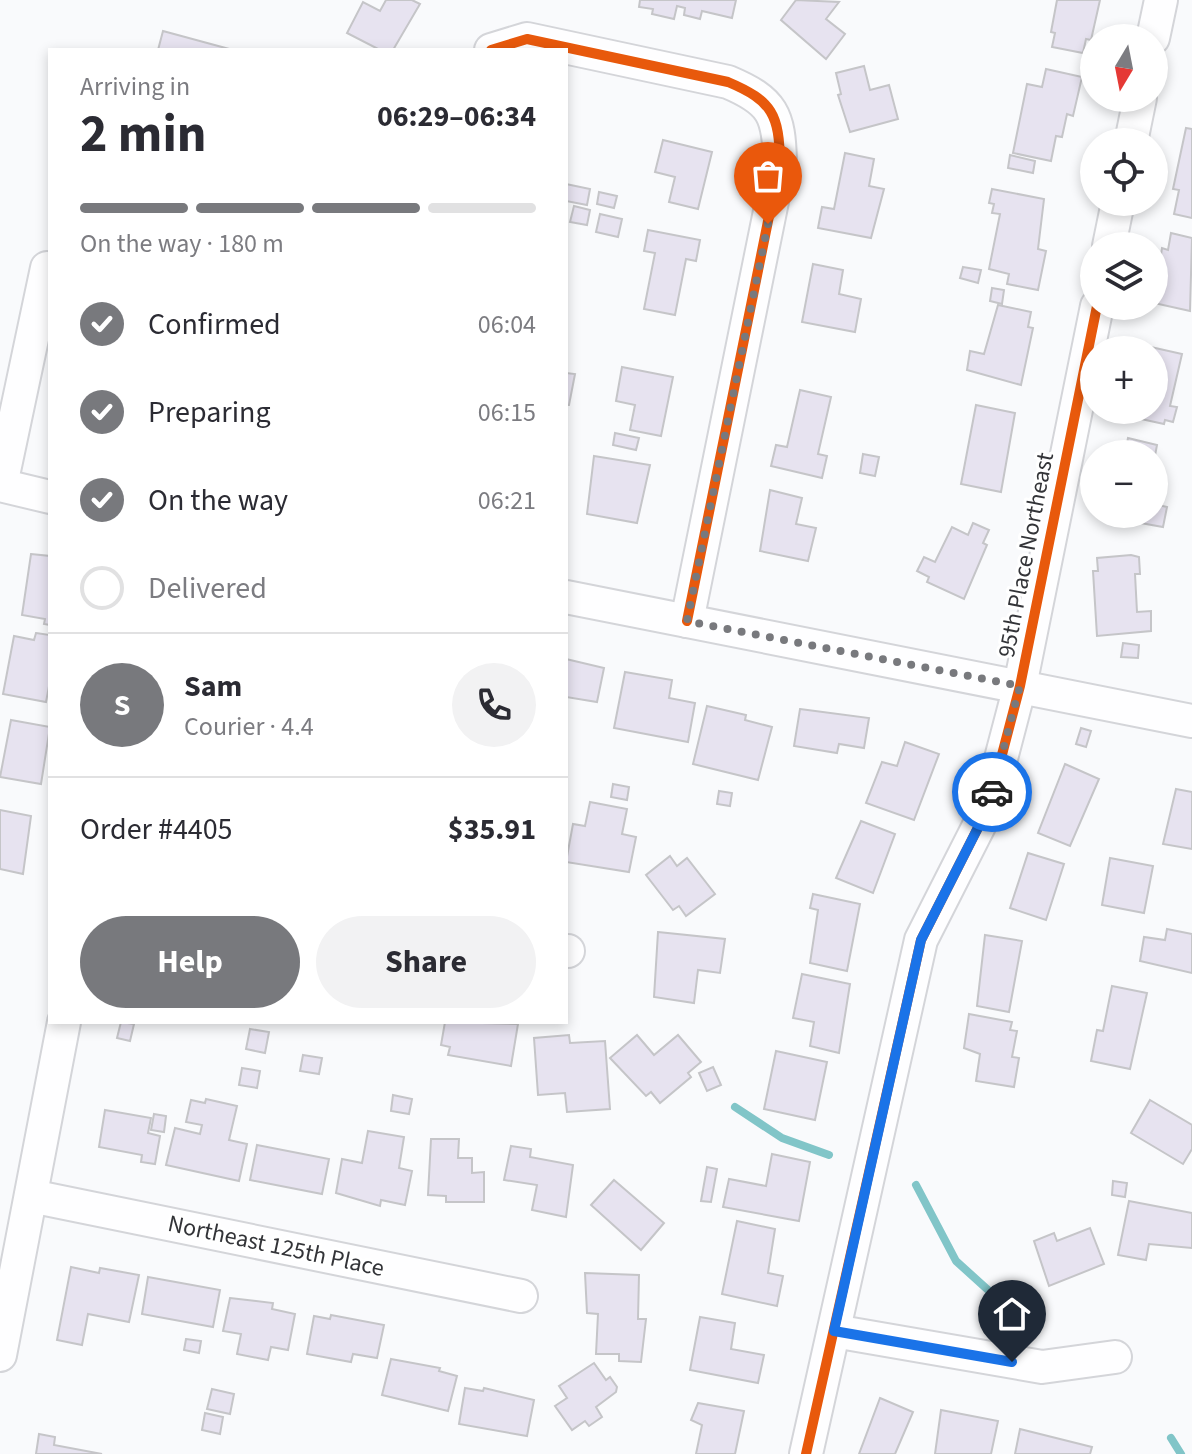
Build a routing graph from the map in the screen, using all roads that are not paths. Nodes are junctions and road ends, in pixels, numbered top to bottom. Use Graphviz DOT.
graph roads {
  1 [pos="1161,0"];
  2 [pos="1156,24"];
  3 [pos="498,48"];
  4 [pos="47,268"];
  5 [pos="1094,320"];
  6 [pos="0,485"];
  7 [pos="48,497"];
  8 [pos="568,597"];
  9 [pos="687,621"];
  10 [pos="1020,686"];
  11 [pos="1192,721"];
  12 [pos="64,1024"];
  13 [pos="31,1196"];
  14 [pos="521,1296"];
  15 [pos="834,1331"];
  16 [pos="0,1355"];
  17 [pos="1115,1357"];
  18 [pos="806,1454"];
  1 -- 2 [label="street"];
  3 -- 9 [label="street"];
  4 -- 6 [label="street"];
  5 -- 10 [label="street, 95th Place Northeast"];
  6 -- 7 [label="street"];
  8 -- 9 [label="street"];
  9 -- 10 [label="street"];
  10 -- 11 [label="street"];
  10 -- 15 [label="street, 95th Place Northeast"];
  12 -- 13 [label="street"];
  13 -- 14 [label="street, Northeast 125th Place"];
  13 -- 16 [label="street"];
  15 -- 17 [label="street"];
  15 -- 18 [label="street, 95th Place Northeast"];
}
